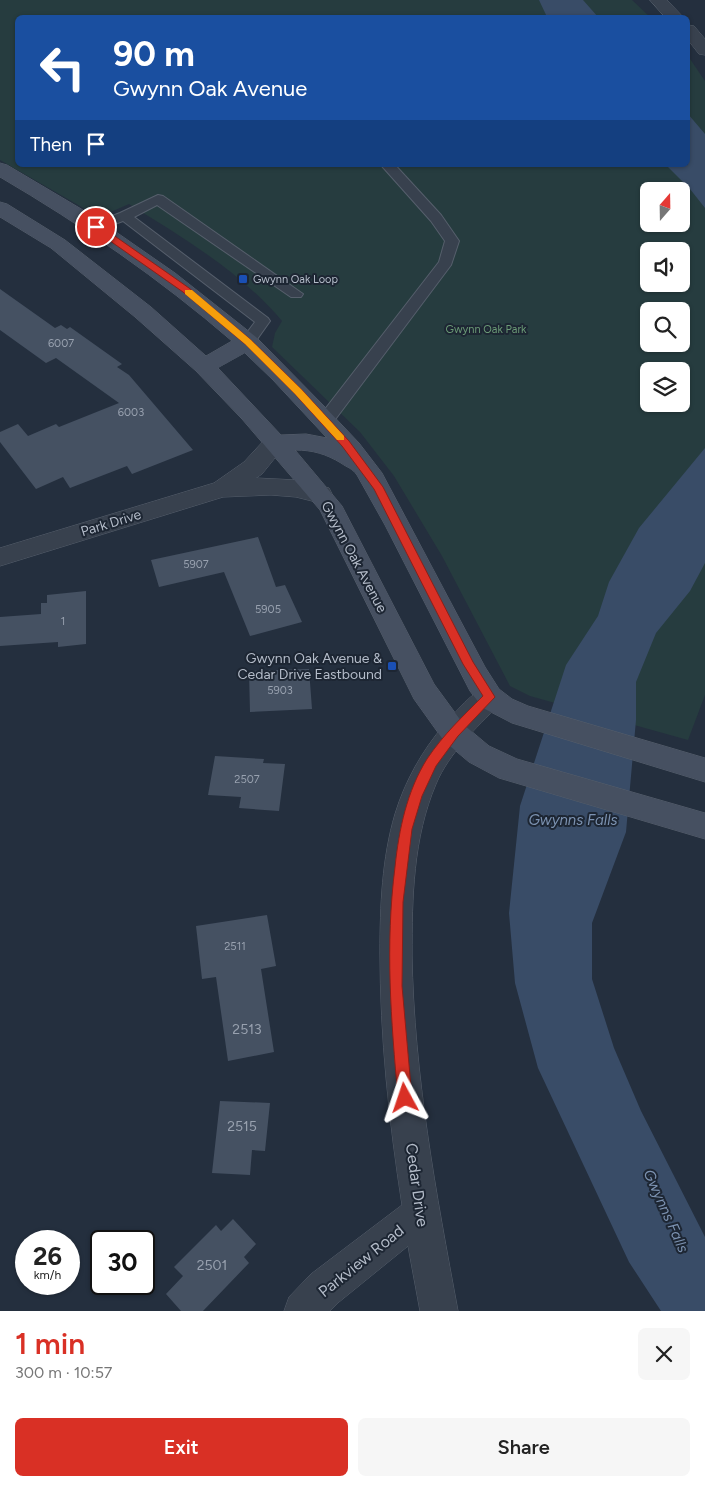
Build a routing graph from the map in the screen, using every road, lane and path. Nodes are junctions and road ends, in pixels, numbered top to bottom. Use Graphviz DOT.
graph roads {
  1 [pos="658,0"];
  2 [pos="673,15"];
  3 [pos="690,32"];
  4 [pos="705,50"];
  5 [pos="390,167"];
  6 [pos="0,169"];
  7 [pos="0,208"];
  8 [pos="124,216"];
  9 [pos="96,227"];
  10 [pos="58,244"];
  11 [pos="296,294"];
  12 [pos="248,342"];
  13 [pos="204,366"];
  14 [pos="325,421"];
  15 [pos="276,443"];
  16 [pos="366,471"];
  17 [pos="222,489"];
  18 [pos="320,494"];
  19 [pos="0,557"];
  20 [pos="489,697"];
  21 [pos="454,732"];
  22 [pos="705,770"];
  23 [pos="705,826"];
  24 [pos="420,1213"];
  25 [pos="303,1311"];
  26 [pos="439,1311"];
  1 -- 2 [label="street"];
  3 -- 4 [label="street"];
  5 -- 14 [label="lane"];
  6 -- 9 [label="main road"];
  7 -- 10 [label="main road, Gwynn Oak Avenue"];
  8 -- 9 [label="lane"];
  8 -- 11 [label="lane"];
  8 -- 12 [label="lane"];
  9 -- 10 [label="main road"];
  9 -- 12 [label="main road"];
  10 -- 13 [label="main road, Gwynn Oak Avenue"];
  12 -- 13 [label="main road"];
  12 -- 14 [label="main road"];
  13 -- 15 [label="main road, Gwynn Oak Avenue"];
  14 -- 16 [label="main road"];
  15 -- 16 [label="main road"];
  15 -- 17 [label="street, Park Drive"];
  15 -- 18 [label="main road, Gwynn Oak Avenue"];
  16 -- 20 [label="main road"];
  17 -- 18 [label="street, Park Drive"];
  17 -- 19 [label="street, Park Drive"];
  18 -- 21 [label="main road, Gwynn Oak Avenue"];
  20 -- 21 [label="street, Cedar Drive"];
  20 -- 22 [label="main road"];
  21 -- 23 [label="main road, Gwynn Oak Avenue"];
  21 -- 24 [label="street, Cedar Drive"];
  24 -- 25 [label="street, Parkview Road"];
  24 -- 26 [label="street, Cedar Drive"];
}
